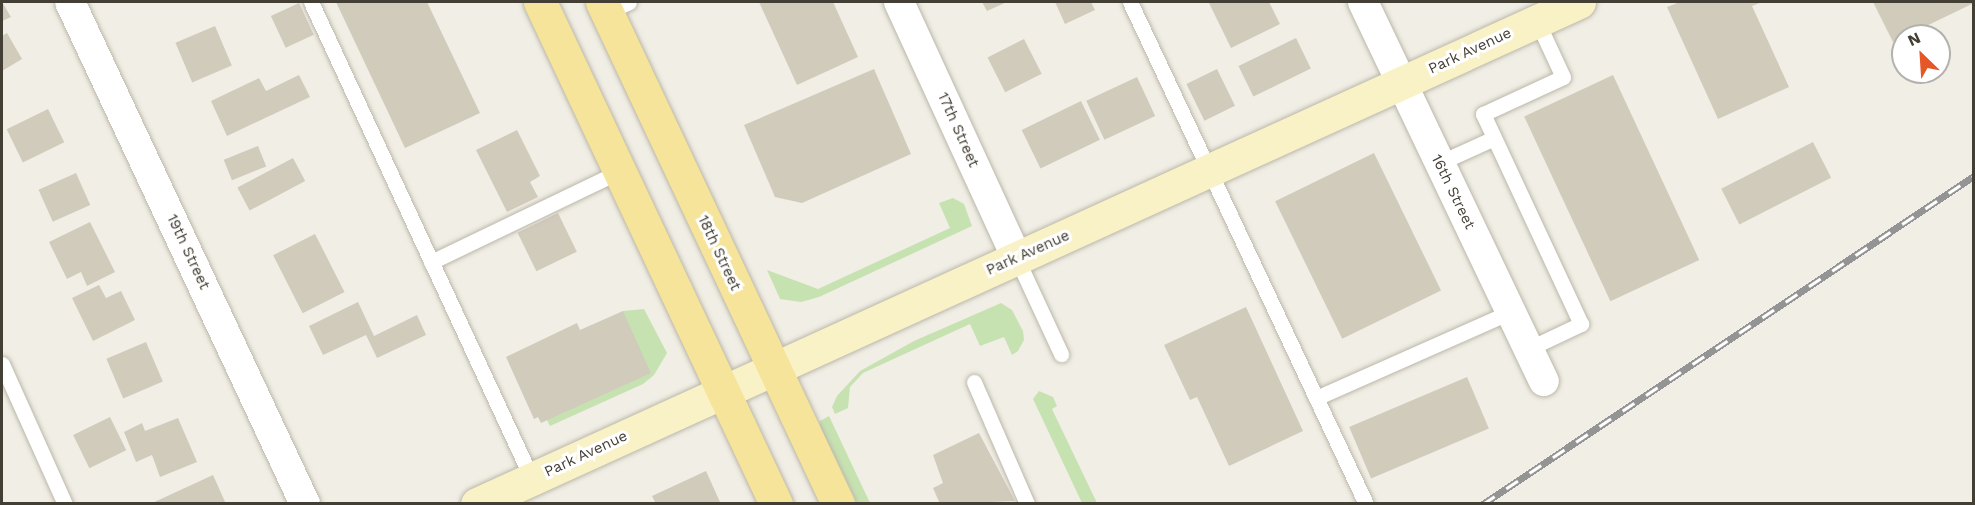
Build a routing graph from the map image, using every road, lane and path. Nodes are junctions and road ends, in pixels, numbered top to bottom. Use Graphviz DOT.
graph roads {
  1 [pos="70,2"];
  2 [pos="311,2"];
  3 [pos="540,2"];
  4 [pos="899,2"];
  5 [pos="1130,2"];
  6 [pos="1363,2"];
  7 [pos="1579,2"];
  8 [pos="613,5"];
  9 [pos="1537,21"];
  10 [pos="1401,83"];
  11 [pos="1494,138"];
  12 [pos="1439,163"];
  13 [pos="620,171"];
  14 [pos="1209,171"];
  15 [pos="1017,259"];
  16 [pos="431,262"];
  17 [pos="1510,312"];
  18 [pos="1528,349"];
  19 [pos="1061,354"];
  20 [pos="2,364"];
  21 [pos="774,368"];
  22 [pos="1544,381"];
  23 [pos="975,382"];
  24 [pos="723,391"];
  25 [pos="1316,398"];
  26 [pos="532,479"];
  27 [pos="65,504"];
  28 [pos="305,504"];
  29 [pos="477,504"];
  30 [pos="776,504"];
  31 [pos="838,504"];
  32 [pos="1028,504"];
  33 [pos="1366,504"];
  1 -- 28 [label="street, 19th Street"];
  2 -- 16 [label="lane"];
  3 -- 13 [label="main road"];
  4 -- 15 [label="street, 17th Street"];
  5 -- 14 [label="lane"];
  6 -- 10 [label="street, 16th Street"];
  7 -- 9 [label="street, Park Avenue"];
  8 -- 21 [label="main road, 18th Street"];
  9 -- 10 [label="street, Park Avenue"];
  9 -- 11 [label="lane"];
  10 -- 12 [label="street, 16th Street"];
  10 -- 14 [label="street, Park Avenue"];
  11 -- 12 [label="lane"];
  11 -- 18 [label="lane"];
  12 -- 17 [label="street, 16th Street"];
  13 -- 16 [label="lane"];
  13 -- 24 [label="main road"];
  14 -- 15 [label="street, Park Avenue"];
  14 -- 25 [label="lane"];
  15 -- 19 [label="lane"];
  15 -- 21 [label="street, Park Avenue"];
  16 -- 26 [label="lane"];
  17 -- 18 [label="street, 16th Street"];
  17 -- 25 [label="lane"];
  18 -- 22 [label="street, 16th Street"];
  20 -- 27 [label="lane"];
  21 -- 24 [label="street, Park Avenue"];
  21 -- 31 [label="main road, 18th Street"];
  23 -- 32 [label="lane"];
  24 -- 26 [label="street, Park Avenue"];
  24 -- 30 [label="main road"];
  25 -- 33 [label="lane"];
  26 -- 29 [label="street, Park Avenue"];
}
